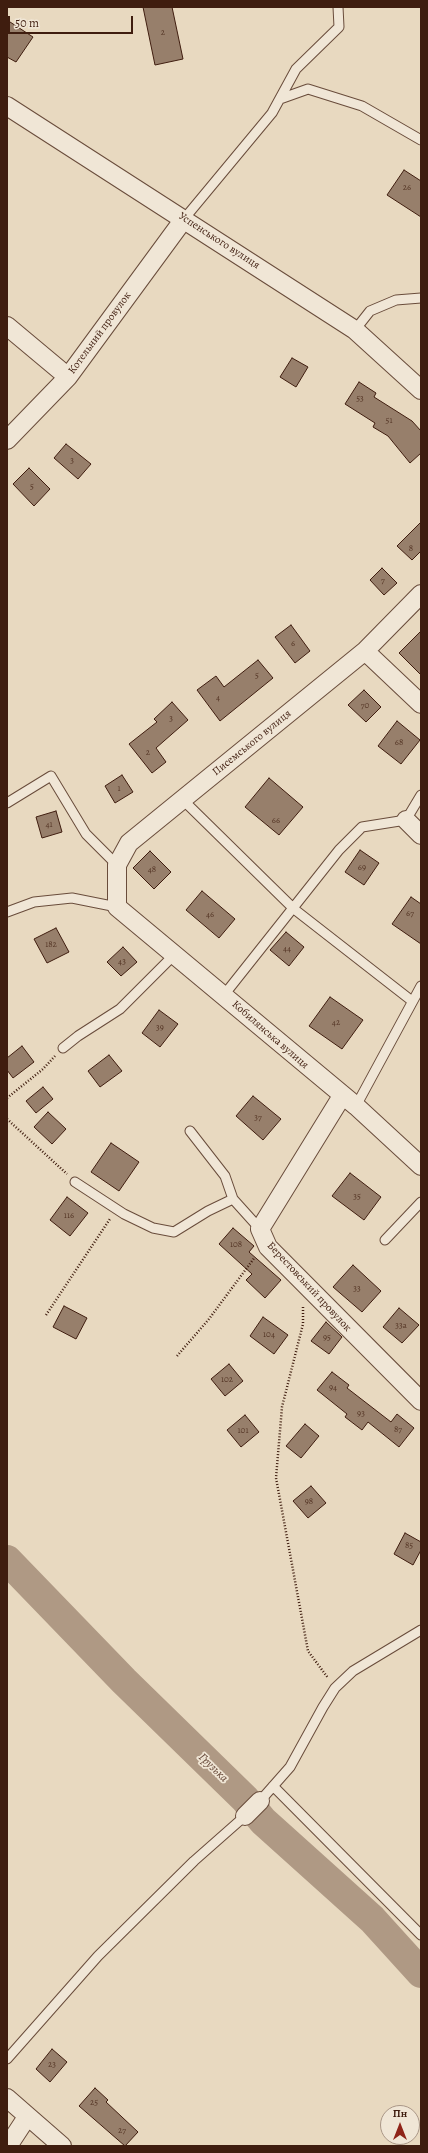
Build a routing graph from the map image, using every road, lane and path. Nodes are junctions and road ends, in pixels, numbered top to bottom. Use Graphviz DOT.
graph roads {
  1 [pos="338,7"];
  2 [pos="280,99"];
  3 [pos="7,106"];
  4 [pos="421,140"];
  5 [pos="184,219"];
  6 [pos="421,298"];
  7 [pos="7,326"];
  8 [pos="355,330"];
  9 [pos="68,377"];
  10 [pos="421,390"];
  11 [pos="7,440"];
  12 [pos="421,594"];
  13 [pos="365,651"];
  14 [pos="421,704"];
  15 [pos="421,795"];
  16 [pos="183,800"];
  17 [pos="7,803"];
  18 [pos="406,820"];
  19 [pos="421,835"];
  20 [pos="117,865"];
  21 [pos="117,907"];
  22 [pos="294,909"];
  23 [pos="7,912"];
  24 [pos="175,954"];
  25 [pos="421,986"];
  26 [pos="224,995"];
  27 [pos="412,1001"];
  28 [pos="63,1048"];
  29 [pos="7,1098"];
  30 [pos="349,1102"];
  31 [pos="7,1119"];
  32 [pos="190,1131"];
  33 [pos="421,1166"];
  34 [pos="75,1182"];
  35 [pos="234,1199"];
  36 [pos="421,1202"];
  37 [pos="117,1209"];
  38 [pos="260,1229"];
  39 [pos="385,1240"];
  40 [pos="268,1247"];
  41 [pos="303,1283"];
  42 [pos="46,1315"];
  43 [pos="177,1356"];
  44 [pos="421,1401"];
  45 [pos="421,1630"];
  46 [pos="335,1688"];
  47 [pos="273,1786"];
  48 [pos="260,1801"];
  49 [pos="245,1816"];
  50 [pos="421,1935"];
  51 [pos="7,2059"];
  52 [pos="7,2098"];
  53 [pos="27,2117"];
  54 [pos="8,2146"];
  55 [pos="62,2146"];
  1 -- 2 [label="lane"];
  2 -- 4 [label="lane"];
  2 -- 5 [label="lane"];
  3 -- 5 [label="street, Успенського вулиця"];
  5 -- 8 [label="street, Успенського вулиця"];
  5 -- 9 [label="street, Котельний провулок"];
  6 -- 8 [label="lane"];
  7 -- 9 [label="street"];
  8 -- 10 [label="street, Успенського вулиця"];
  9 -- 11 [label="street, Котельний провулок"];
  12 -- 13 [label="street, Писемського вулиця"];
  13 -- 14 [label="street"];
  13 -- 16 [label="street, Писемського вулиця"];
  15 -- 18 [label="lane"];
  16 -- 20 [label="street, Писемського вулиця"];
  16 -- 22 [label="lane"];
  17 -- 20 [label="lane"];
  18 -- 19 [label="street"];
  18 -- 22 [label="lane"];
  20 -- 21 [label="street, Писемського вулиця"];
  21 -- 23 [label="lane"];
  21 -- 24 [label="street, Кобилянська вулиця"];
  22 -- 26 [label="lane"];
  22 -- 27 [label="lane"];
  24 -- 26 [label="street, Кобилянська вулиця"];
  24 -- 28 [label="lane"];
  25 -- 27 [label="lane"];
  26 -- 30 [label="street, Кобилянська вулиця"];
  27 -- 30 [label="lane"];
  28 -- 29 [label="path"];
  30 -- 33 [label="street, Кобилянська вулиця"];
  30 -- 38 [label="street"];
  31 -- 34 [label="path"];
  32 -- 35 [label="lane"];
  34 -- 37 [label="lane"];
  35 -- 37 [label="lane"];
  35 -- 38 [label="lane"];
  36 -- 39 [label="lane"];
  37 -- 42 [label="path"];
  38 -- 40 [label="street, Берестовський провулок"];
  40 -- 41 [label="street, Берестовський провулок"];
  40 -- 43 [label="path"];
  41 -- 44 [label="street, Берестовський провулок"];
  41 -- 46 [label="path"];
  45 -- 46 [label="lane"];
  46 -- 47 [label="lane"];
  47 -- 48 [label="lane"];
  47 -- 50 [label="lane"];
  48 -- 49 [label="street"];
  49 -- 51 [label="lane"];
  52 -- 53 [label="street"];
  53 -- 54 [label="street"];
  53 -- 55 [label="street"];
}
